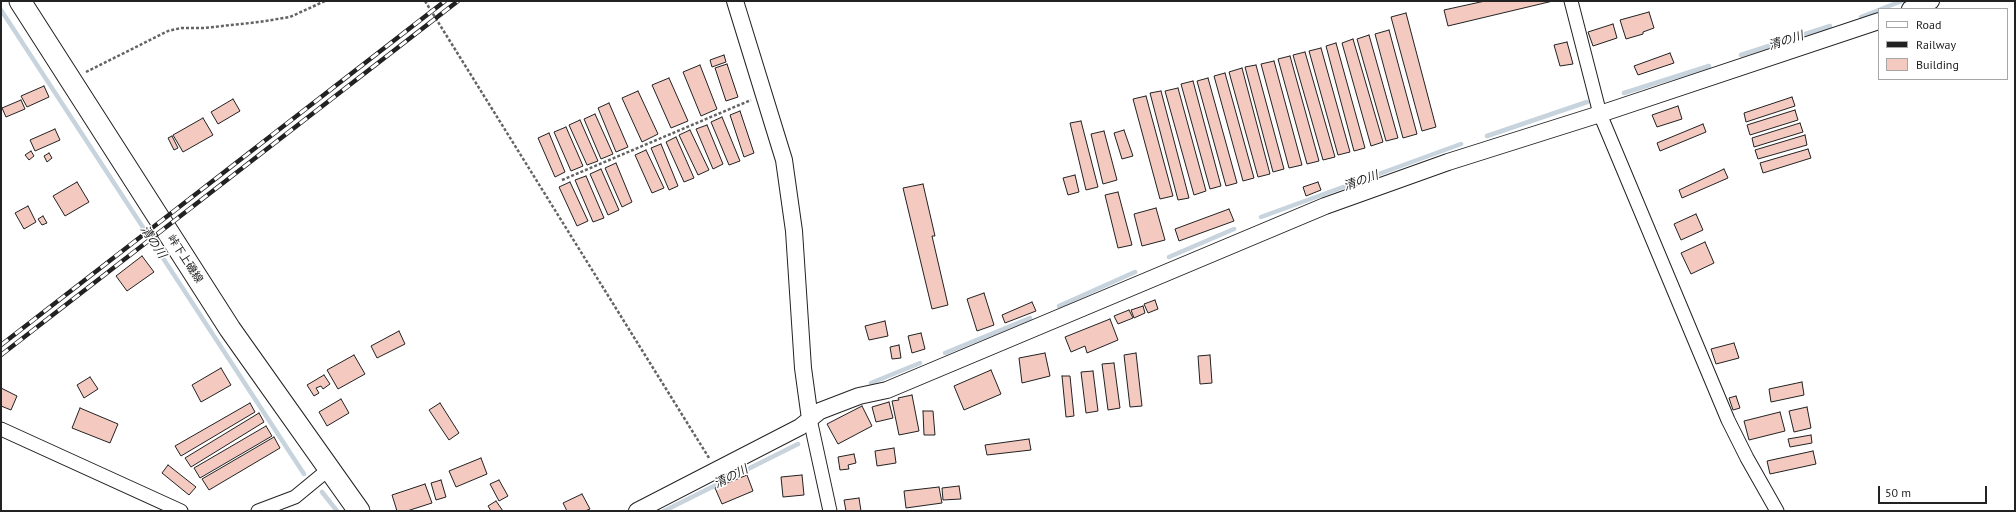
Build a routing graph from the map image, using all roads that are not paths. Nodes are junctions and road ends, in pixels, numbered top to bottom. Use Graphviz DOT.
graph roads {
  1 [pos="20,1"];
  2 [pos="735,1"];
  3 [pos="1571,1"];
  4 [pos="1931,1"];
  5 [pos="1913,8"];
  6 [pos="1878,21"];
  7 [pos="1600,114"];
  8 [pos="810,419"];
  9 [pos="1,429"];
  10 [pos="329,469"];
  11 [pos="181,511"];
  12 [pos="258,511"];
  13 [pos="359,511"];
  14 [pos="637,511"];
  15 [pos="830,511"];
  16 [pos="1778,511"];
  1 -- 10 [label="main road, 峠下上磯線"];
  2 -- 8 [label="street"];
  3 -- 7 [label="street"];
  4 -- 5 [label="street"];
  6 -- 7 [label="street"];
  7 -- 8 [label="street"];
  7 -- 16 [label="street"];
  8 -- 14 [label="street"];
  8 -- 15 [label="street"];
  9 -- 11 [label="street"];
  10 -- 12 [label="street"];
  10 -- 13 [label="main road, 峠下上磯線"];
}
